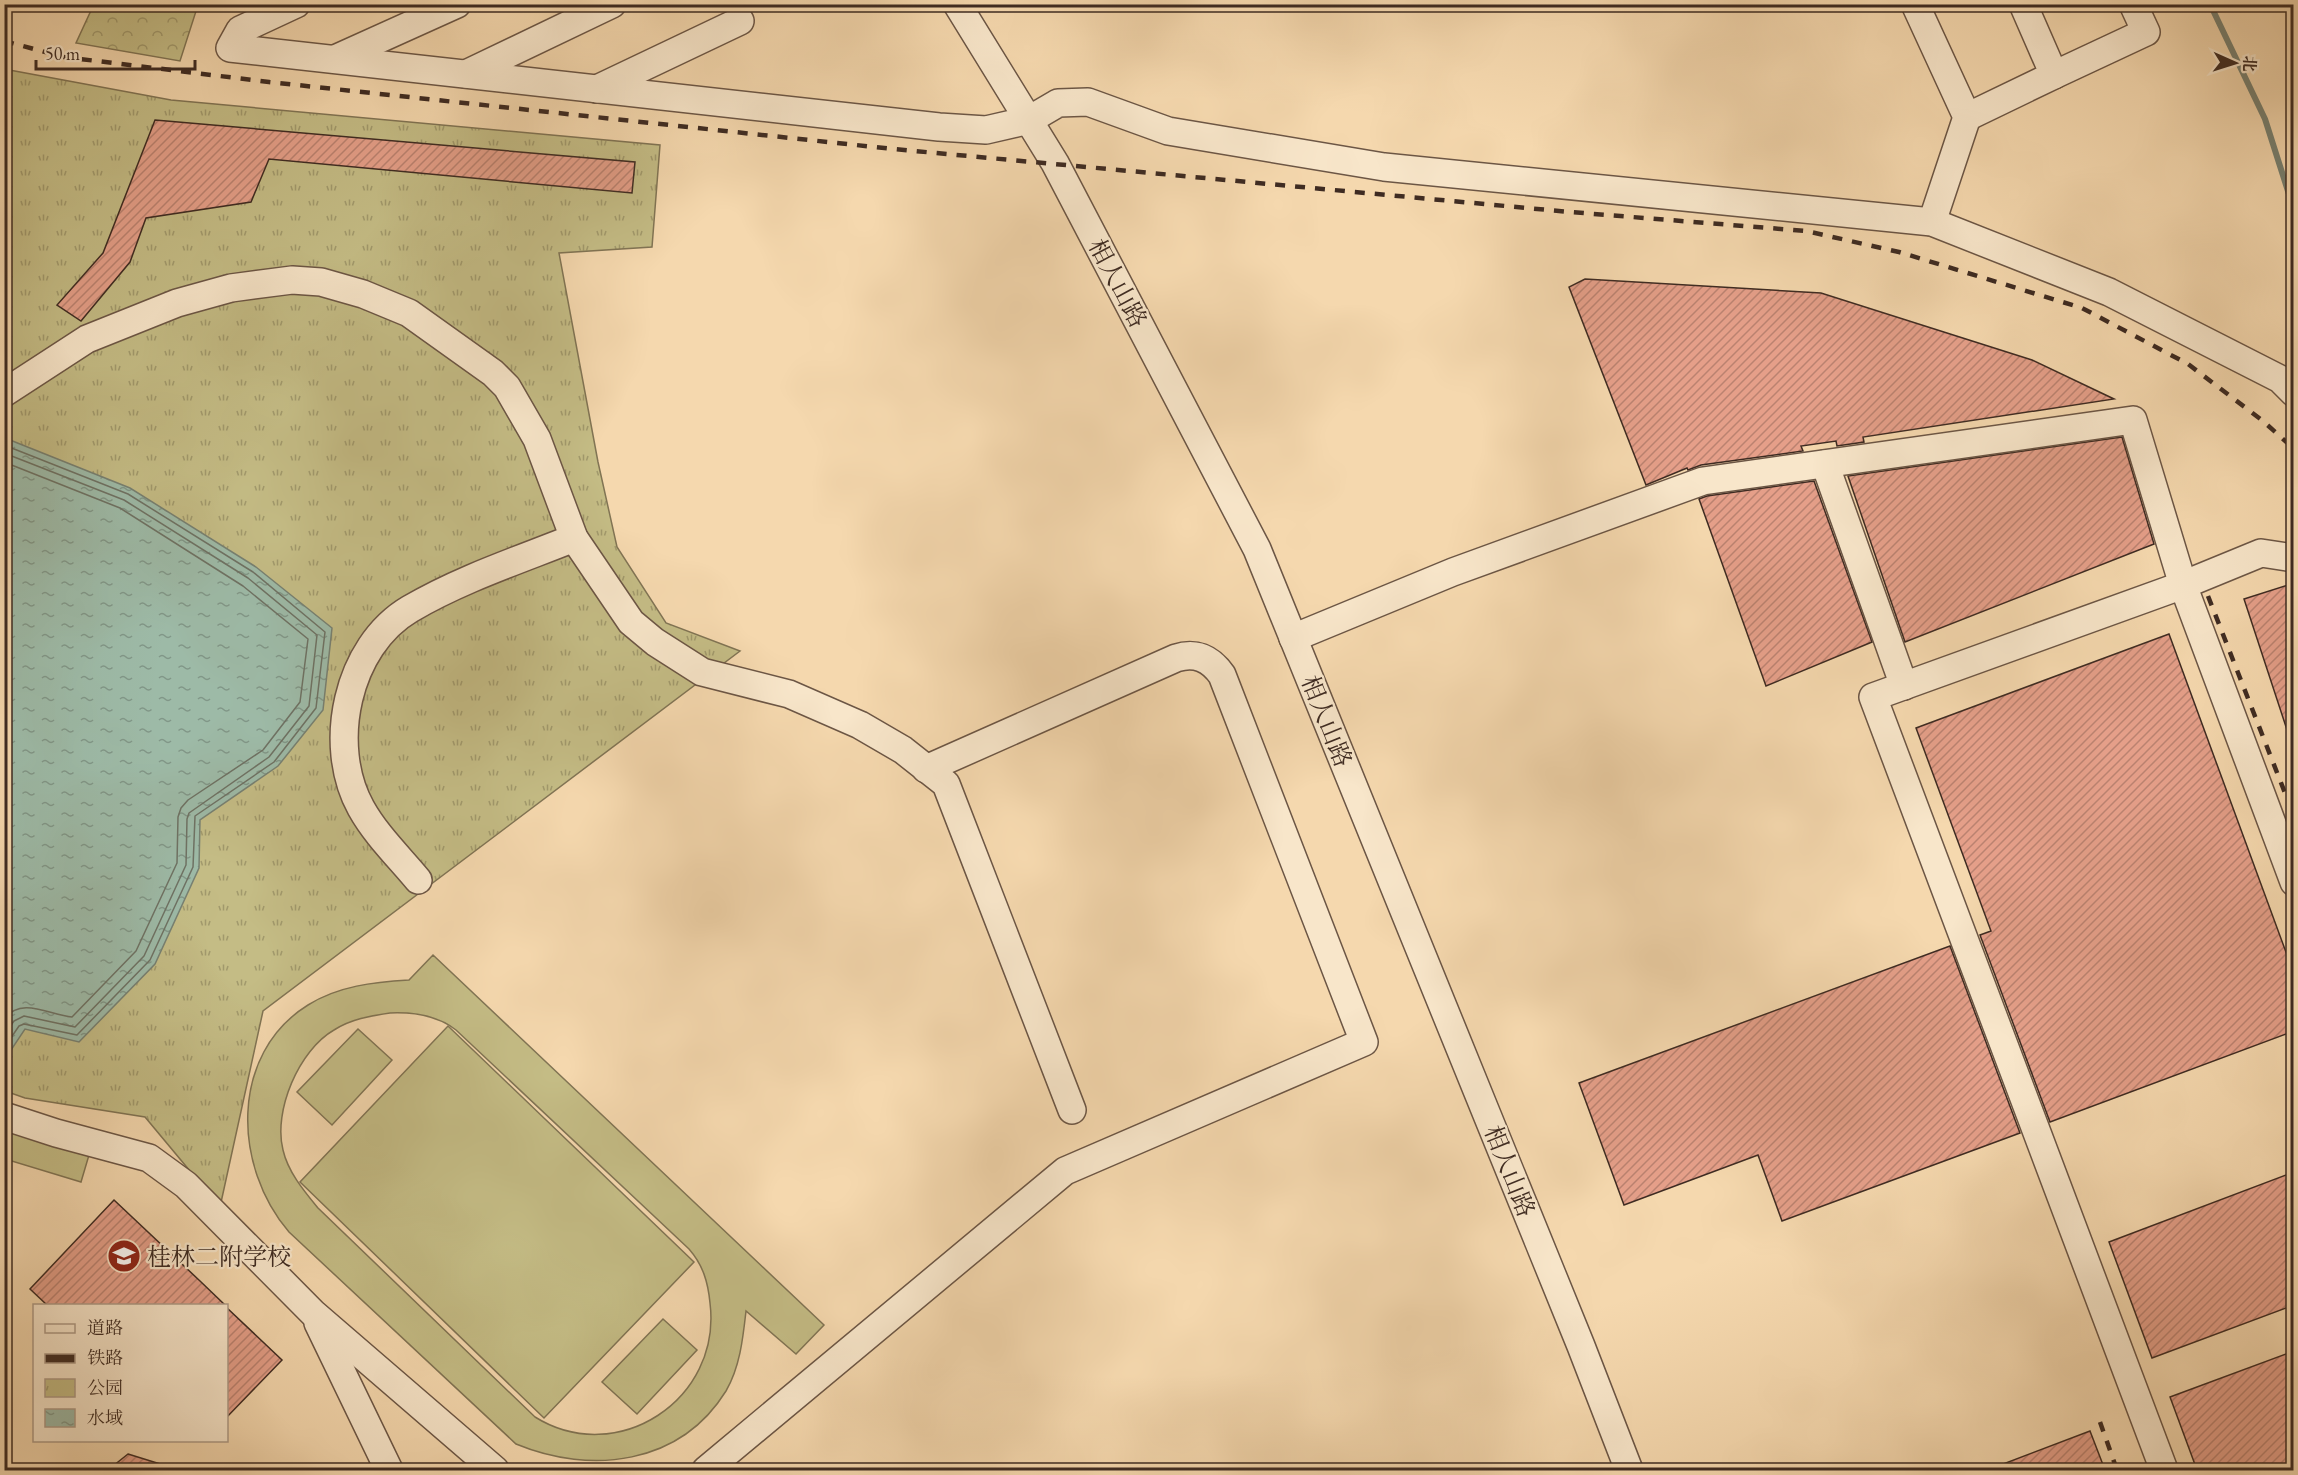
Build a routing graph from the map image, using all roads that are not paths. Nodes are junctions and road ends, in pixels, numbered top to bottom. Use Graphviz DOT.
graph roads {
  1 [pos="296,4"];
  2 [pos="457,4"];
  3 [pos="612,4"];
  4 [pos="957,4"];
  5 [pos="1915,4"];
  6 [pos="2023,4"];
  7 [pos="2133,4"];
  8 [pos="740,21"];
  9 [pos="333,60"];
  10 [pos="466,75"];
  11 [pos="2054,75"];
  12 [pos="597,89"];
  13 [pos="1967,117"];
  14 [pos="1029,120"];
  15 [pos="1932,222"];
  16 [pos="4,393"];
  17 [pos="2294,393"];
  18 [pos="1825,464"];
  19 [pos="574,538"];
  20 [pos="2294,558"];
  21 [pos="2183,585"];
  22 [pos="1293,638"];
  23 [pos="1904,686"];
  24 [pos="926,769"];
  25 [pos="418,880"];
  26 [pos="2294,882"];
  27 [pos="1072,1110"];
  28 [pos="4,1116"];
  29 [pos="313,1313"];
  30 [pos="389,1470"];
  31 [pos="495,1470"];
  32 [pos="706,1470"];
  33 [pos="1629,1470"];
  34 [pos="2164,1470"];
  1 -- 9 [label="street"];
  2 -- 9 [label="street"];
  3 -- 10 [label="street"];
  4 -- 14 [label="street, 相人山路"];
  5 -- 13 [label="street"];
  6 -- 11 [label="street"];
  7 -- 11 [label="street"];
  8 -- 12 [label="street"];
  9 -- 10 [label="street"];
  10 -- 12 [label="street"];
  11 -- 13 [label="street"];
  12 -- 14 [label="street"];
  13 -- 15 [label="street"];
  14 -- 15 [label="street"];
  14 -- 22 [label="street, 相人山路"];
  15 -- 17 [label="street"];
  16 -- 19 [label="street"];
  18 -- 21 [label="street"];
  18 -- 22 [label="street"];
  18 -- 23 [label="street"];
  19 -- 24 [label="street"];
  19 -- 25 [label="street"];
  20 -- 21 [label="street"];
  21 -- 23 [label="street"];
  21 -- 26 [label="street"];
  22 -- 33 [label="street, 相人山路"];
  23 -- 34 [label="street"];
  24 -- 27 [label="street"];
  24 -- 32 [label="street"];
  28 -- 29 [label="street"];
  29 -- 30 [label="street"];
  29 -- 31 [label="street"];
}
